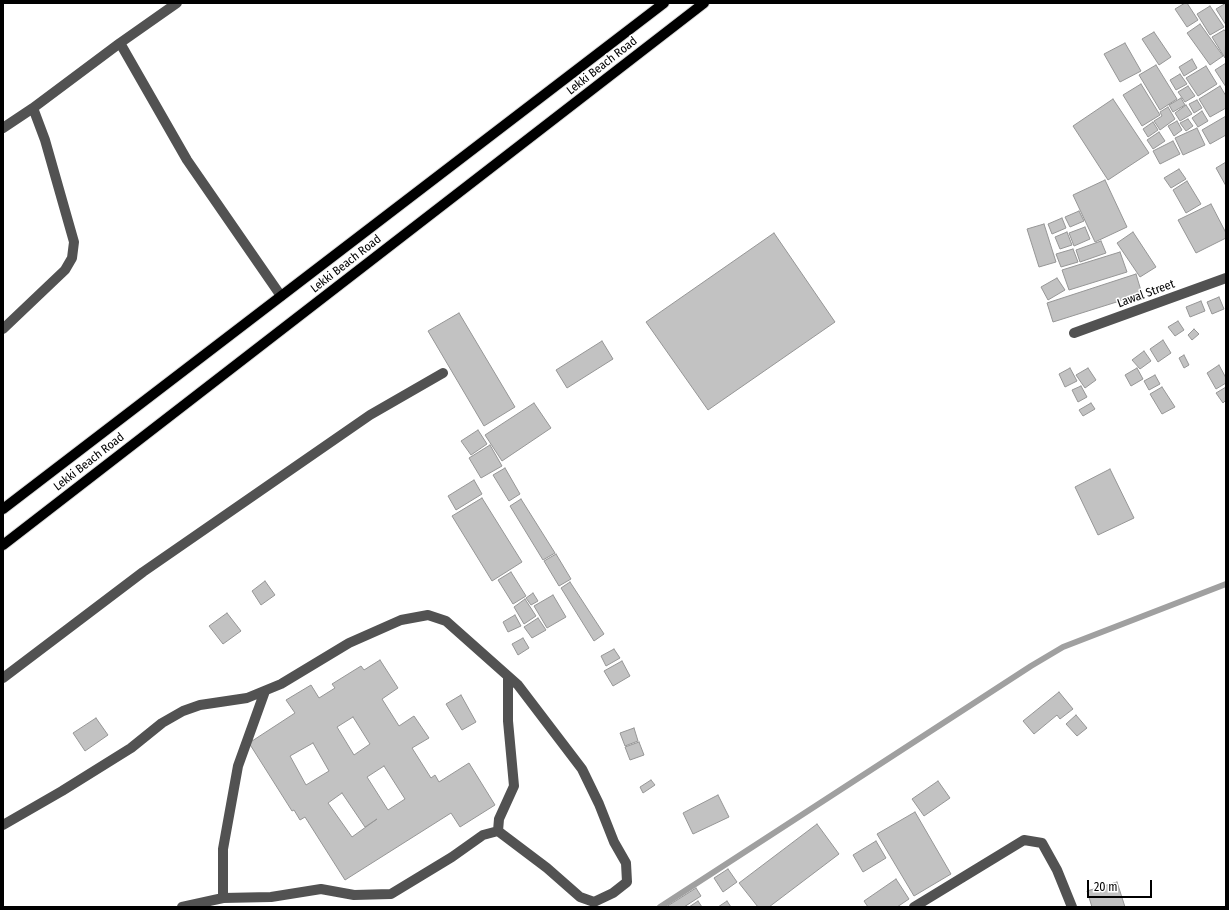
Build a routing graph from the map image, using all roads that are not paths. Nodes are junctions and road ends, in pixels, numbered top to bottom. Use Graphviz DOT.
graph roads {
  1 [pos="177,3"];
  2 [pos="664,3"];
  3 [pos="704,3"];
  4 [pos="120,43"];
  5 [pos="33,108"];
  6 [pos="3,128"];
  7 [pos="1226,278"];
  8 [pos="281,296"];
  9 [pos="3,329"];
  10 [pos="1074,333"];
  11 [pos="443,373"];
  12 [pos="3,508"];
  13 [pos="3,545"];
  14 [pos="508,676"];
  15 [pos="3,678"];
  16 [pos="264,691"];
  17 [pos="3,824"];
  18 [pos="498,831"];
  19 [pos="224,898"];
  20 [pos="182,907"];
  21 [pos="914,907"];
  22 [pos="1072,907"];
  1 -- 4 [label="street"];
  2 -- 8 [label="main road, Lekki Beach Road"];
  3 -- 13 [label="main road, Lekki Beach Road"];
  4 -- 5 [label="street"];
  4 -- 8 [label="street"];
  5 -- 6 [label="street"];
  5 -- 9 [label="street"];
  7 -- 10 [label="street, Lawal Street"];
  8 -- 12 [label="main road, Lekki Beach Road"];
  11 -- 15 [label="street"];
  14 -- 16 [label="street"];
  14 -- 18 [label="street"];
  14 -- 18 [label="street"];
  16 -- 17 [label="street"];
  16 -- 19 [label="street"];
  18 -- 19 [label="street"];
  19 -- 20 [label="street"];
  21 -- 22 [label="street"];
}
